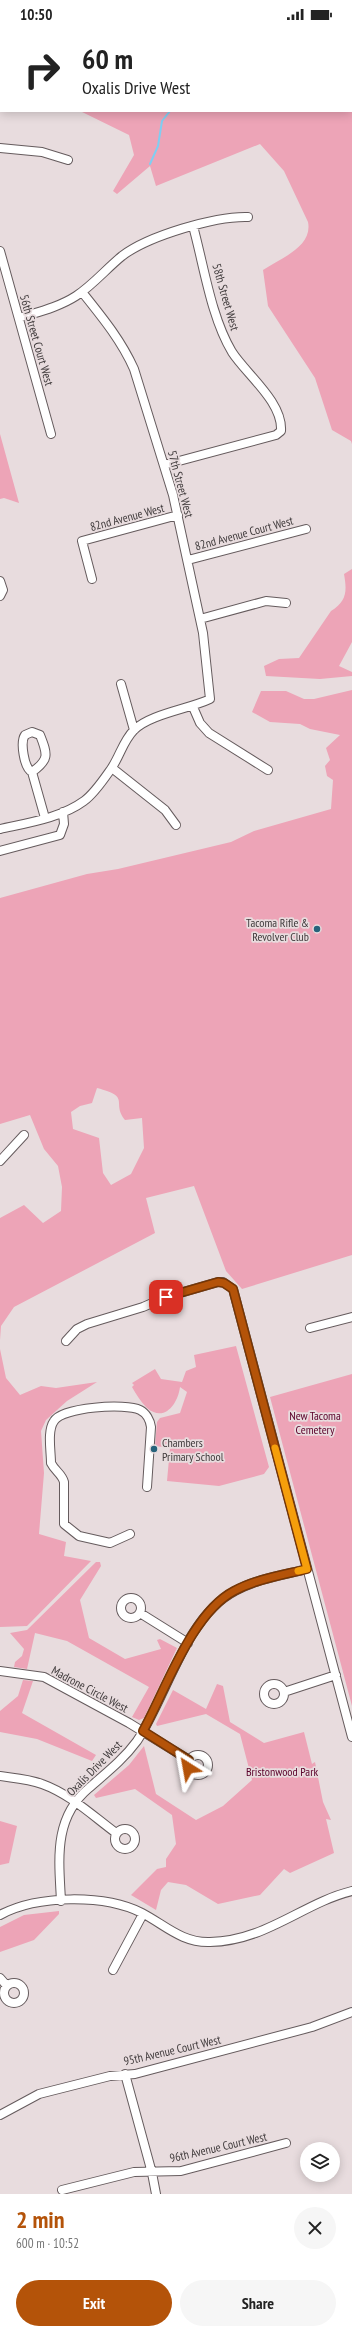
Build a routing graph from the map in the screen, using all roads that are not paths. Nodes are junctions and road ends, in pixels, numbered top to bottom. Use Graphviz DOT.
graph roads {
  1 [pos="0,148"];
  2 [pos="68,160"];
  3 [pos="248,217"];
  4 [pos="193,226"];
  5 [pos="0,251"];
  6 [pos="82,292"];
  7 [pos="19,318"];
  8 [pos="51,434"];
  9 [pos="164,465"];
  10 [pos="178,516"];
  11 [pos="306,529"];
  12 [pos="188,560"];
  13 [pos="92,579"];
  14 [pos="0,581"];
  15 [pos="0,596"];
  16 [pos="286,603"];
  17 [pos="200,619"];
  18 [pos="121,684"];
  19 [pos="192,707"];
  20 [pos="134,730"];
  21 [pos="112,768"];
  22 [pos="268,770"];
  23 [pos="32,772"];
  24 [pos="63,812"];
  25 [pos="45,818"];
  26 [pos="176,825"];
  27 [pos="0,830"];
  28 [pos="0,851"];
  29 [pos="24,1135"];
  30 [pos="0,1161"];
  31 [pos="352,1316"];
  32 [pos="310,1328"];
  33 [pos="66,1341"];
  34 [pos="147,1487"];
  35 [pos="130,1534"];
  36 [pos="307,1569"];
  37 [pos="140,1613"];
  38 [pos="188,1643"];
  39 [pos="0,1671"];
  40 [pos="336,1676"];
  41 [pos="284,1692"];
  42 [pos="143,1731"];
  43 [pos="352,1737"];
  44 [pos="189,1760"];
  45 [pos="0,1776"];
  46 [pos="74,1803"];
  47 [pos="116,1833"];
  48 [pos="352,1891"];
  49 [pos="61,1901"];
  50 [pos="142,1914"];
  51 [pos="0,1915"];
  52 [pos="113,1970"];
  53 [pos="0,1978"];
  54 [pos="7,1986"];
  55 [pos="352,2012"];
  56 [pos="125,2074"];
  57 [pos="0,2115"];
  58 [pos="286,2143"];
  59 [pos="152,2172"];
  60 [pos="62,2190"];
  61 [pos="156,2194"];
  1 -- 2 [label="street"];
  3 -- 4 [label="street"];
  4 -- 6 [label="street"];
  4 -- 9 [label="street, 58th Street West"];
  5 -- 7 [label="street, 56th Street Court West"];
  6 -- 7 [label="street"];
  6 -- 9 [label="street, 57th Street West"];
  7 -- 8 [label="street, 56th Street Court West"];
  9 -- 10 [label="street, 57th Street West"];
  10 -- 12 [label="street, 57th Street West"];
  10 -- 13 [label="street, 82nd Avenue West"];
  11 -- 12 [label="street, 82nd Avenue Court West"];
  12 -- 17 [label="street, 57th Street West"];
  14 -- 15 [label="street"];
  16 -- 17 [label="street"];
  17 -- 19 [label="street, 57th Street West"];
  18 -- 20 [label="street"];
  19 -- 20 [label="street"];
  19 -- 22 [label="street"];
  20 -- 21 [label="street"];
  21 -- 24 [label="street"];
  21 -- 26 [label="street"];
  23 -- 23 [label="street"];
  23 -- 25 [label="street"];
  24 -- 25 [label="street"];
  24 -- 28 [label="street"];
  25 -- 27 [label="street"];
  29 -- 30 [label="street"];
  31 -- 32 [label="street"];
  33 -- 36 [label="street"];
  34 -- 35 [label="street"];
  36 -- 38 [label="street, Oxalis Drive West"];
  36 -- 40 [label="street"];
  37 -- 38 [label="street"];
  38 -- 42 [label="street, Oxalis Drive West"];
  39 -- 42 [label="street, Madrone Circle West"];
  40 -- 41 [label="street"];
  40 -- 43 [label="street"];
  42 -- 44 [label="street, Madrone Circle West"];
  42 -- 46 [label="street, Oxalis Drive West"];
  45 -- 46 [label="street"];
  46 -- 47 [label="street"];
  46 -- 49 [label="street, Oxalis Drive West"];
  48 -- 50 [label="street"];
  49 -- 50 [label="street"];
  49 -- 51 [label="street"];
  50 -- 52 [label="street"];
  53 -- 54 [label="street"];
  55 -- 56 [label="street, 95th Avenue Court West"];
  56 -- 57 [label="street, 95th Avenue Court West"];
  56 -- 59 [label="street"];
  58 -- 59 [label="street, 96th Avenue Court West"];
  59 -- 60 [label="street, 96th Avenue Court West"];
  59 -- 61 [label="street"];
}
